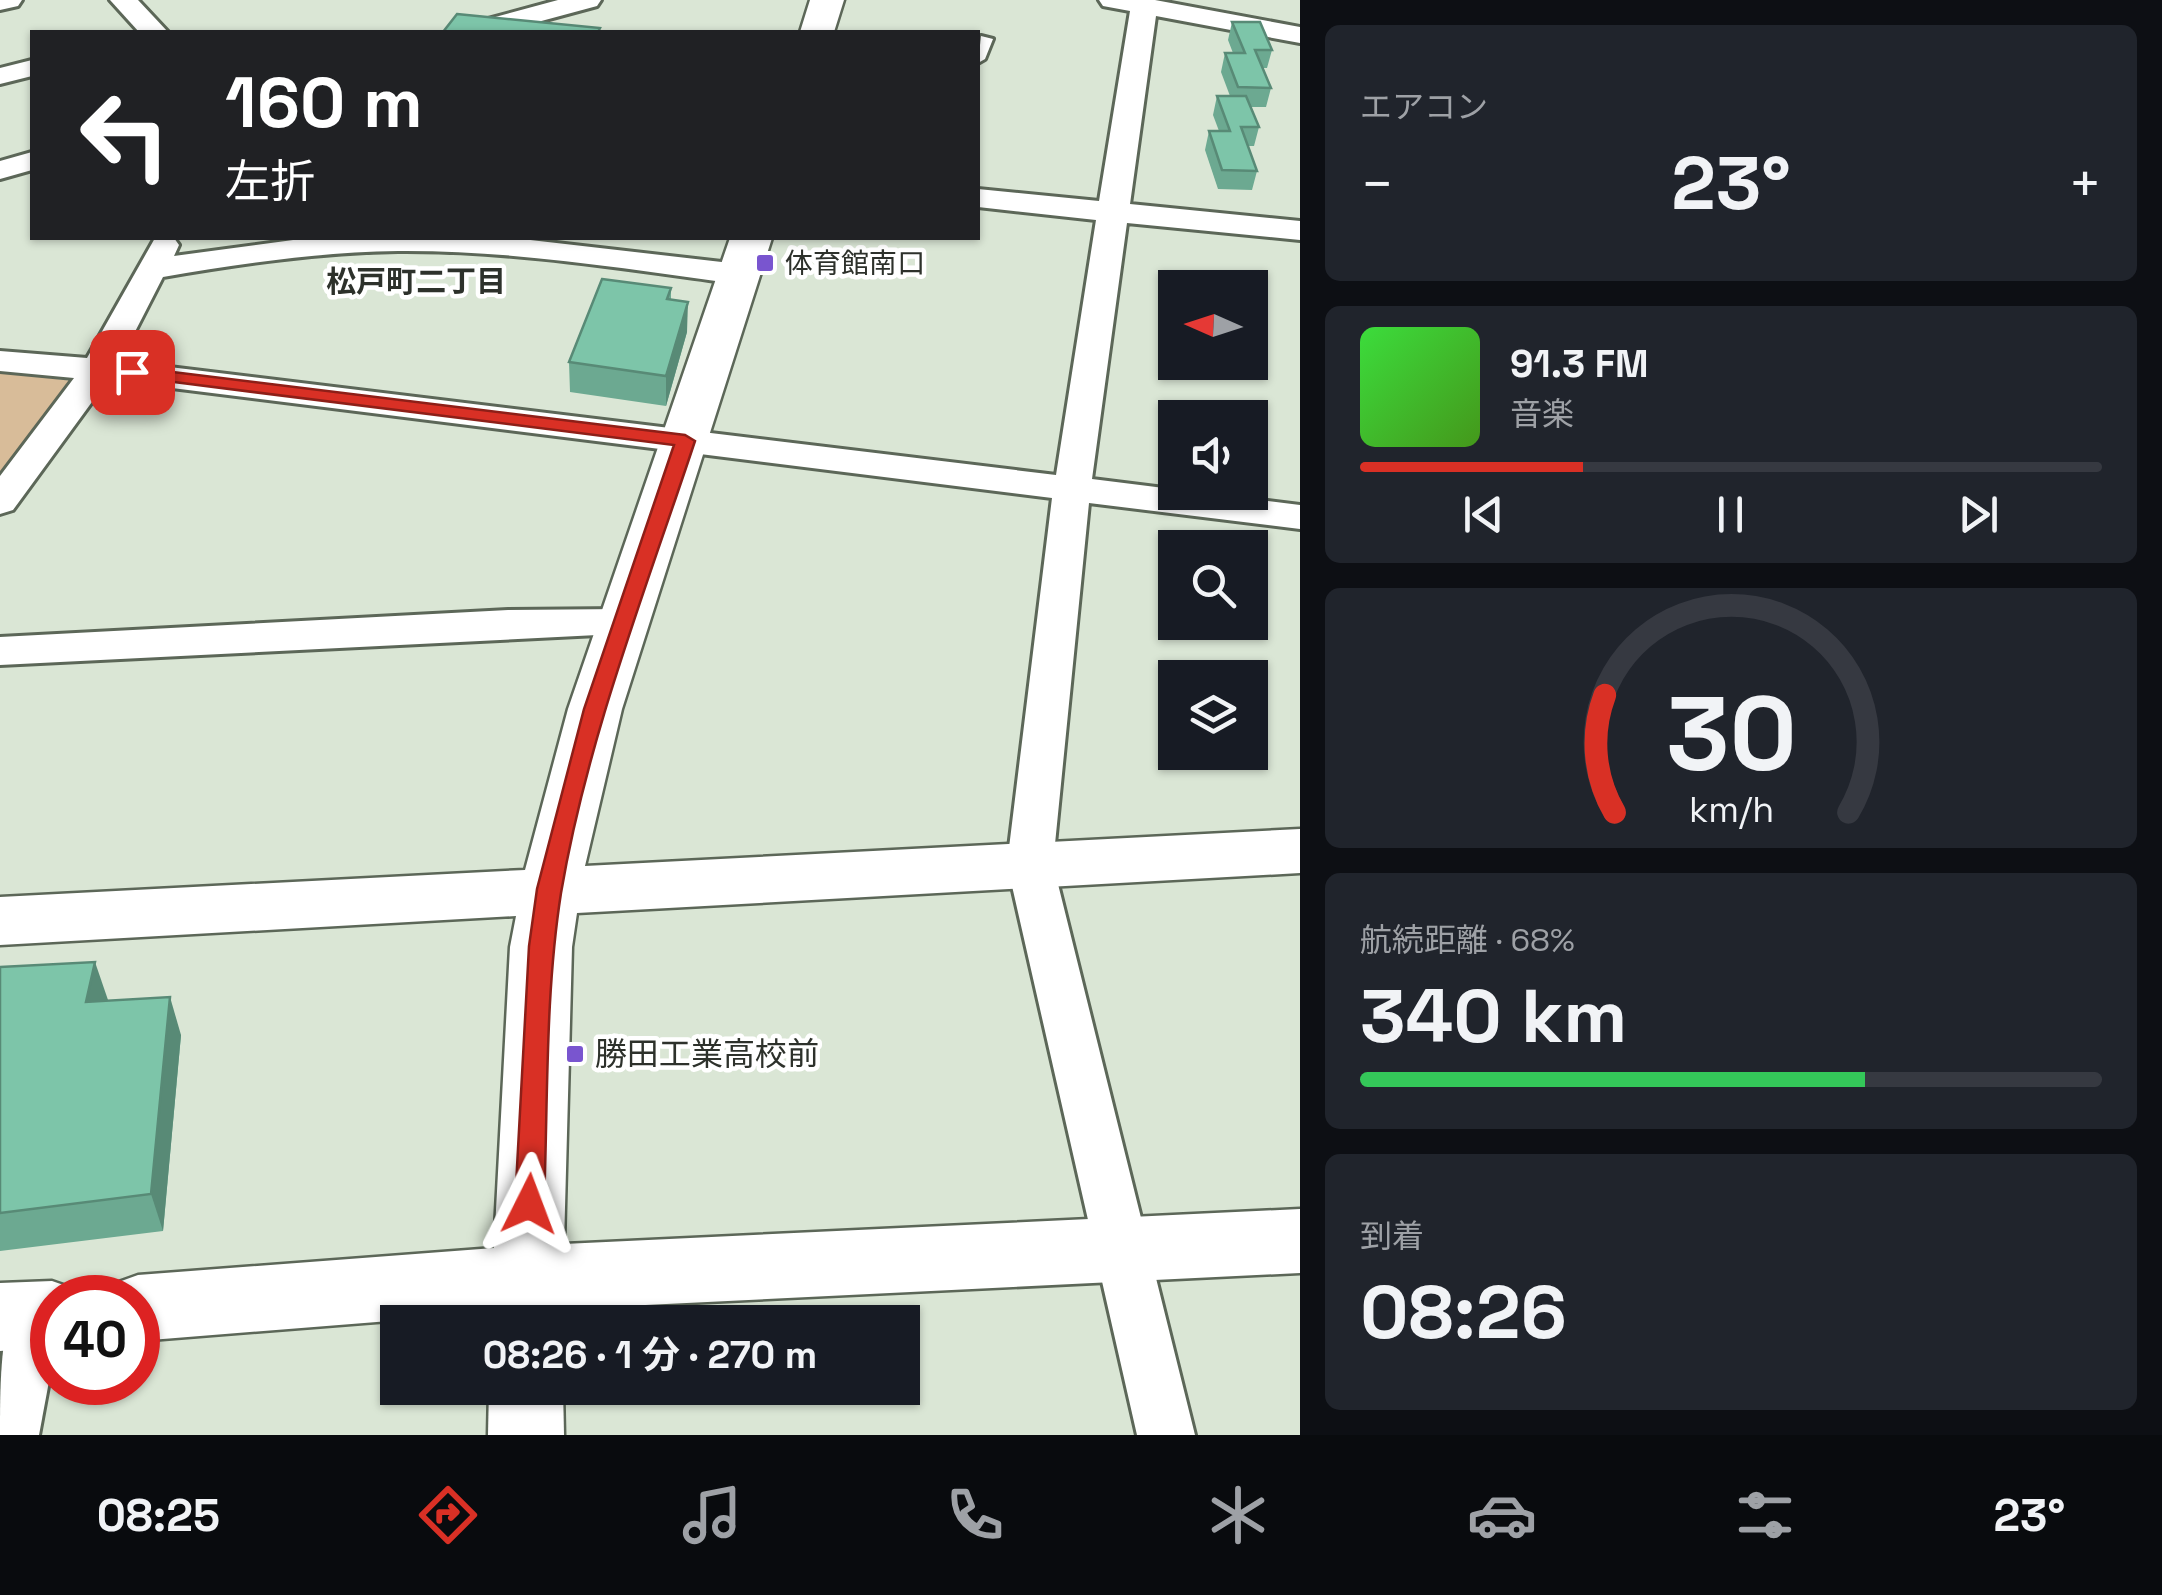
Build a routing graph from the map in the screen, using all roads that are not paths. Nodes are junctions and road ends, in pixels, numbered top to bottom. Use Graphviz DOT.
graph roads {
  1 [pos="9,0"];
  2 [pos="123,0"];
  3 [pos="588,0"];
  4 [pos="827,0"];
  5 [pos="0,2"];
  6 [pos="1128,3"];
  7 [pos="152,30"];
  8 [pos="479,30"];
  9 [pos="818,30"];
  10 [pos="1300,35"];
  11 [pos="986,39"];
  12 [pos="980,54"];
  13 [pos="30,68"];
  14 [pos="0,76"];
  15 [pos="30,162"];
  16 [pos="0,170"];
  17 [pos="980,198"];
  18 [pos="1113,212"];
  19 [pos="1300,230"];
  20 [pos="159,253"];
  21 [pos="745,256"];
  22 [pos="0,360"];
  23 [pos="98,370"];
  24 [pos="685,441"];
  25 [pos="1072,489"];
  26 [pos="0,502"];
  27 [pos="1300,517"];
  28 [pos="623,624"];
  29 [pos="0,651"];
  30 [pos="1300,851"];
  31 [pos="1030,864"];
  32 [pos="550,889"];
  33 [pos="0,921"];
  34 [pos="1300,1241"];
  35 [pos="1120,1251"];
  36 [pos="526,1300"];
  37 [pos="160,1308"];
  38 [pos="29,1315"];
  39 [pos="526,1405"];
  40 [pos="10,1435"];
  41 [pos="526,1435"];
  42 [pos="1166,1435"];
  1 -- 5 [label="street"];
  2 -- 7 [label="street"];
  3 -- 8 [label="street"];
  4 -- 9 [label="street"];
  6 -- 10 [label="street"];
  6 -- 18 [label="street"];
  11 -- 12 [label="lane"];
  13 -- 14 [label="street"];
  15 -- 16 [label="street"];
  17 -- 18 [label="street"];
  18 -- 19 [label="street"];
  18 -- 25 [label="street"];
  20 -- 21 [label="street"];
  20 -- 23 [label="street"];
  21 -- 24 [label="street"];
  22 -- 23 [label="street"];
  23 -- 24 [label="street"];
  23 -- 26 [label="street"];
  24 -- 25 [label="street"];
  24 -- 28 [label="street"];
  25 -- 27 [label="street"];
  25 -- 31 [label="street"];
  28 -- 29 [label="street"];
  28 -- 32 [label="street"];
  30 -- 31 [label="street"];
  31 -- 32 [label="street"];
  31 -- 35 [label="street"];
  32 -- 33 [label="street"];
  32 -- 36 [label="street"];
  34 -- 35 [label="street"];
  35 -- 36 [label="street"];
  35 -- 42 [label="street"];
  36 -- 37 [label="street"];
  38 -- 40 [label="street"];
  39 -- 41 [label="street"];
}
